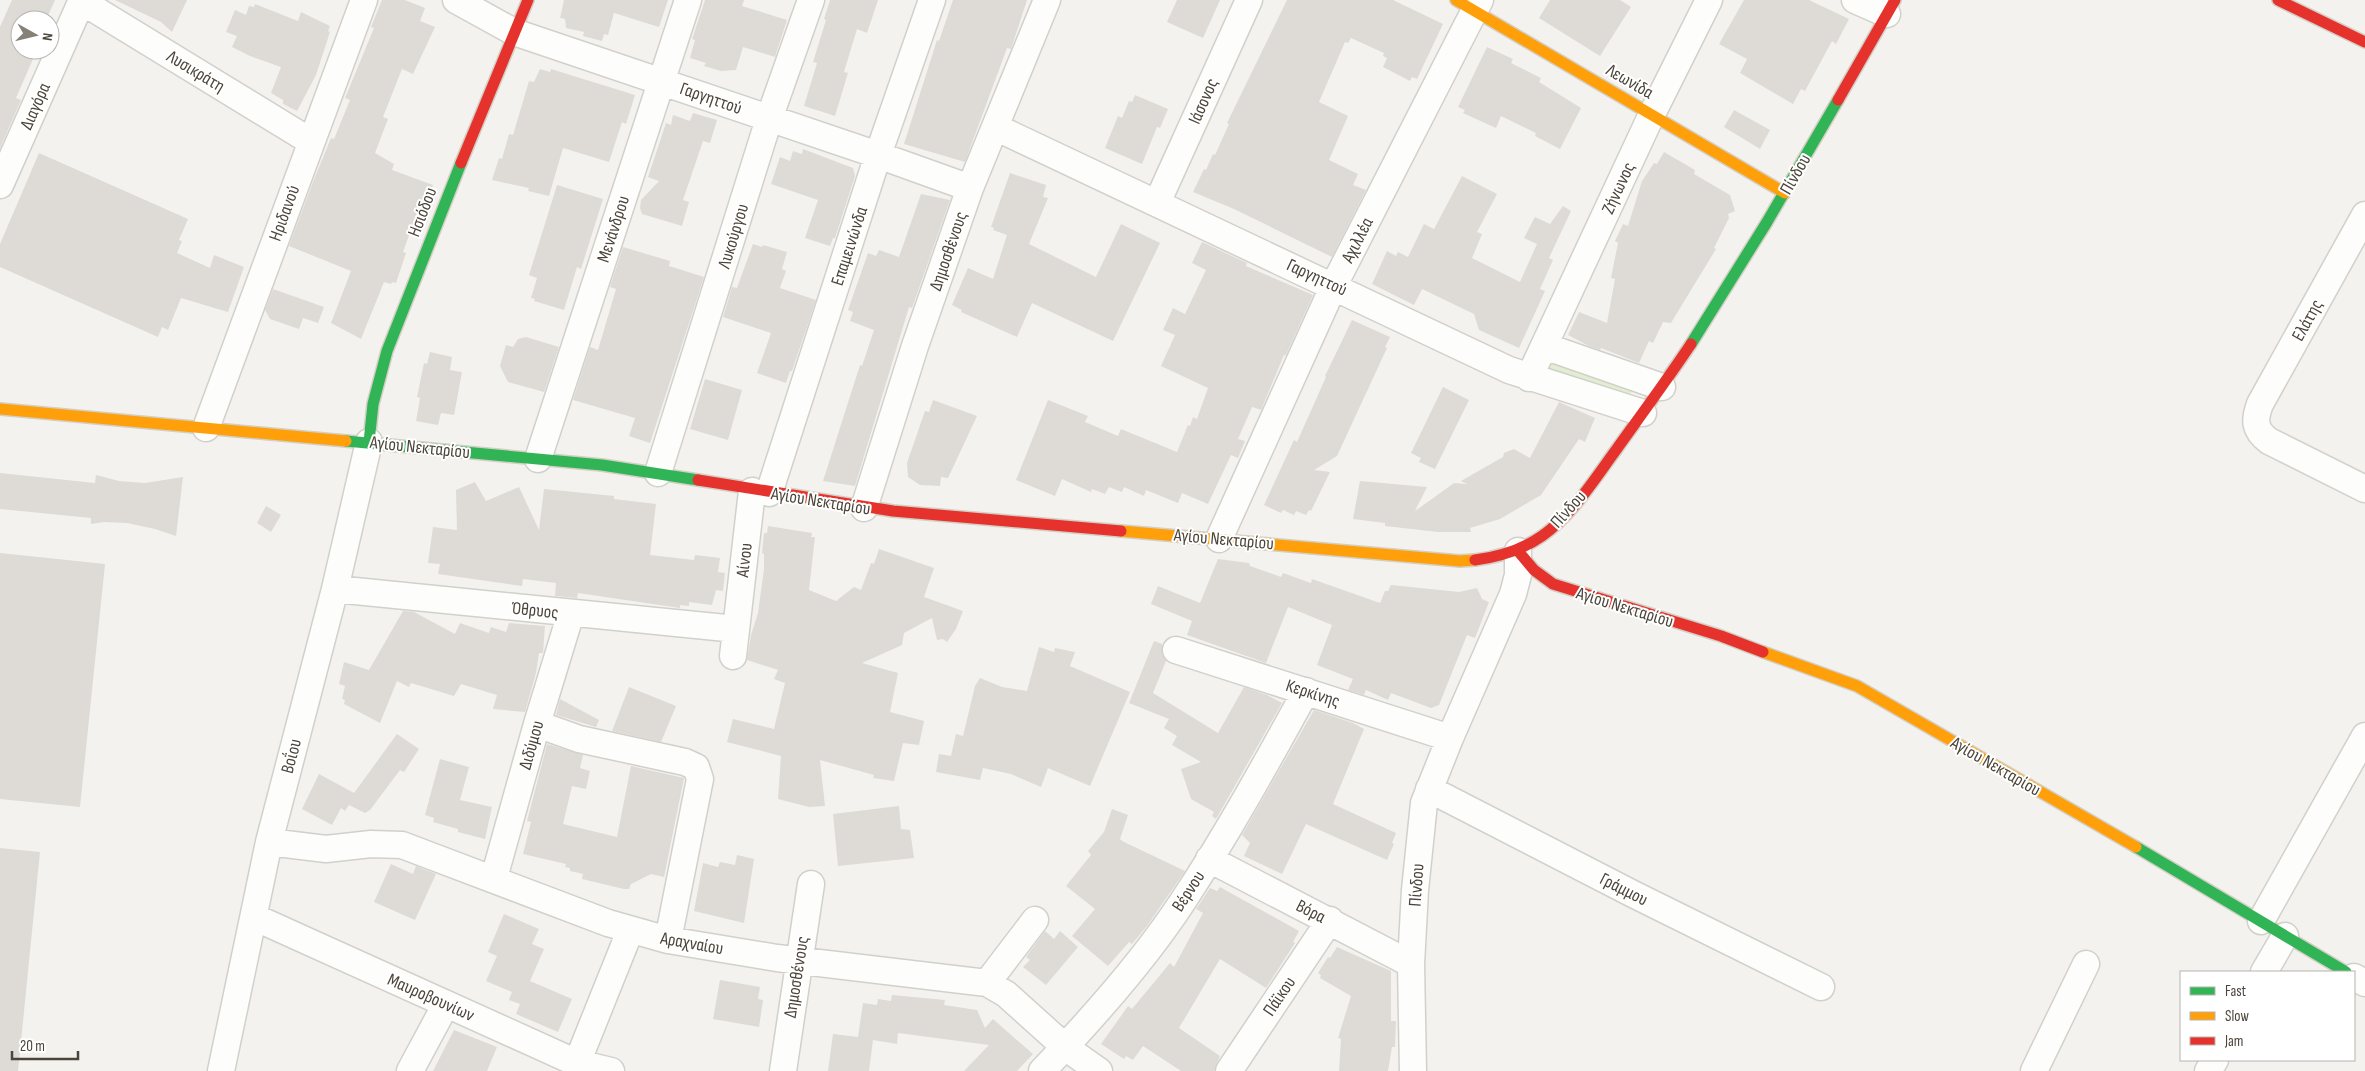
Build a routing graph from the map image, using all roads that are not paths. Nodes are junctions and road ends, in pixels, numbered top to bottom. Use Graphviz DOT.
graph roads {
  1 [pos="82,0"];
  2 [pos="364,0"];
  3 [pos="456,0"];
  4 [pos="528,0"];
  5 [pos="688,0"];
  6 [pos="811,0"];
  7 [pos="932,0"];
  8 [pos="1048,0"];
  9 [pos="1249,0"];
  10 [pos="1709,0"];
  11 [pos="1855,0"];
  12 [pos="2278,0"];
  13 [pos="1470,4"];
  14 [pos="1891,7"];
  15 [pos="514,32"];
  16 [pos="2365,42"];
  17 [pos="661,81"];
  18 [pos="1652,114"];
  19 [pos="769,119"];
  20 [pos="995,127"];
  21 [pos="310,141"];
  22 [pos="878,155"];
  23 [pos="3,170"];
  24 [pos="970,188"];
  25 [pos="1785,193"];
  26 [pos="1158,203"];
  27 [pos="2365,215"];
  28 [pos="1334,285"];
  29 [pos="1544,346"];
  30 [pos="1529,378"];
  31 [pos="1662,387"];
  32 [pos="0,409"];
  33 [pos="1643,413"];
  34 [pos="206,428"];
  35 [pos="369,442"];
  36 [pos="538,459"];
  37 [pos="658,473"];
  38 [pos="2365,489"];
  39 [pos="761,492"];
  40 [pos="864,508"];
  41 [pos="1219,539"];
  42 [pos="1518,551"];
  43 [pos="335,589"];
  44 [pos="571,613"];
  45 [pos="736,629"];
  46 [pos="1176,650"];
  47 [pos="732,656"];
  48 [pos="1306,691"];
  49 [pos="537,724"];
  50 [pos="2365,736"];
  51 [pos="1450,738"];
  52 [pos="1428,789"];
  53 [pos="269,842"];
  54 [pos="1209,859"];
  55 [pos="494,878"];
  56 [pos="811,884"];
  57 [pos="254,917"];
  58 [pos="1035,920"];
  59 [pos="1330,920"];
  60 [pos="2260,921"];
  61 [pos="630,931"];
  62 [pos="2285,936"];
  63 [pos="668,940"];
  64 [pos="798,960"];
  65 [pos="1411,964"];
  66 [pos="2086,964"];
  67 [pos="2265,971"];
  68 [pos="2344,971"];
  69 [pos="987,983"];
  70 [pos="1821,987"];
  71 [pos="446,1004"];
  72 [pos="1065,1047"];
  73 [pos="577,1063"];
  74 [pos="221,1071"];
  75 [pos="410,1071"];
  76 [pos="611,1071"];
  77 [pos="783,1071"];
  78 [pos="1042,1071"];
  79 [pos="1099,1071"];
  80 [pos="1229,1071"];
  81 [pos="1413,1071"];
  82 [pos="2034,1071"];
  1 -- 21 [label="street, Λυσικράτη"];
  1 -- 23 [label="street, Διαγόρα"];
  2 -- 21 [label="street, Ηριδανού"];
  3 -- 15 [label="street, Γαργηττού"];
  4 -- 15 [label="street, Ησιόδου"];
  5 -- 17 [label="street, Μενάνδρου"];
  6 -- 19 [label="street, Λυκούργου"];
  7 -- 22 [label="street, Επαμεινώνδα"];
  8 -- 20 [label="street, Δημοσθένους"];
  9 -- 26 [label="street, Ιάσονος"];
  10 -- 18 [label="street, Ζήνωνος"];
  11 -- 14 [label="street"];
  12 -- 16 [label="street"];
  13 -- 18 [label="street, Λεωνίδα"];
  13 -- 28 [label="street, Αχιλλέα"];
  14 -- 25 [label="street, Πίνδου"];
  15 -- 17 [label="street, Γαργηττού"];
  15 -- 35 [label="street, Ησιόδου"];
  17 -- 19 [label="street, Γαργηττού"];
  17 -- 36 [label="street, Μενάνδρου"];
  18 -- 25 [label="street, Λεωνίδα"];
  18 -- 29 [label="street, Ζήνωνος"];
  19 -- 22 [label="street, Γαργηττού"];
  19 -- 37 [label="street, Λυκούργου"];
  20 -- 24 [label="street, Δημοσθένους"];
  20 -- 26 [label="street, Γαργηττού"];
  21 -- 34 [label="street, Ηριδανού"];
  22 -- 24 [label="street, Γαργηττού"];
  22 -- 39 [label="street, Επαμεινώνδα"];
  24 -- 40 [label="street, Δημοσθένους"];
  25 -- 31 [label="street, Πίνδου"];
  26 -- 28 [label="street, Γαργηττού"];
  27 -- 38 [label="street, Ελάτης"];
  28 -- 30 [label="street, Γαργηττού"];
  28 -- 41 [label="street, Αχιλλέα"];
  29 -- 30 [label="street, Ζήνωνος"];
  29 -- 31 [label="street"];
  30 -- 33 [label="street, Γαργηττού"];
  31 -- 33 [label="street, Πίνδου"];
  32 -- 34 [label="street, Αγίου Νεκταρίου"];
  33 -- 42 [label="street, Πίνδου"];
  34 -- 35 [label="street, Αγίου Νεκταρίου"];
  35 -- 36 [label="street, Αγίου Νεκταρίου"];
  35 -- 43 [label="street, Βοΐου"];
  36 -- 37 [label="street, Αγίου Νεκταρίου"];
  37 -- 39 [label="street, Αγίου Νεκταρίου"];
  39 -- 40 [label="street, Αγίου Νεκταρίου"];
  39 -- 45 [label="street, Αίνου"];
  40 -- 41 [label="street, Αγίου Νεκταρίου"];
  41 -- 42 [label="street, Αγίου Νεκταρίου"];
  42 -- 51 [label="street, Πίνδου"];
  42 -- 60 [label="street, Αγίου Νεκταρίου"];
  43 -- 44 [label="street, Όθρυος"];
  43 -- 53 [label="street, Βοΐου"];
  44 -- 45 [label="street, Όθρυος"];
  44 -- 49 [label="street, Διδύμου"];
  45 -- 47 [label="street, Αίνου"];
  46 -- 48 [label="street, Κερκίνης"];
  48 -- 51 [label="street, Κερκίνης"];
  48 -- 54 [label="street, Βέρνου"];
  49 -- 55 [label="street, Διδύμου"];
  49 -- 63 [label="street"];
  50 -- 60 [label="street"];
  51 -- 52 [label="street, Πίνδου"];
  52 -- 65 [label="street, Πίνδου"];
  52 -- 70 [label="street, Γράμμου"];
  53 -- 55 [label="street, Αραχναίου"];
  53 -- 57 [label="street, Βοΐου"];
  54 -- 59 [label="street, Βόρα"];
  54 -- 72 [label="street, Βέρνου"];
  55 -- 61 [label="street, Αραχναίου"];
  56 -- 64 [label="street, Δημοσθένους"];
  57 -- 71 [label="street, Μαυροβουνίων"];
  57 -- 74 [label="street, Βοΐου"];
  58 -- 69 [label="street"];
  59 -- 65 [label="street, Βόρα"];
  59 -- 80 [label="street, Πάϊκου"];
  60 -- 62 [label="street, Αγίου Νεκταρίου"];
  61 -- 63 [label="street, Αραχναίου"];
  61 -- 73 [label="street"];
  62 -- 67 [label="street"];
  62 -- 68 [label="street, Αγίου Νεκταρίου"];
  63 -- 64 [label="street, Αραχναίου"];
  64 -- 69 [label="street, Αραχναίου"];
  64 -- 77 [label="street, Δημοσθένους"];
  65 -- 81 [label="street, Πίνδου"];
  66 -- 82 [label="street"];
  69 -- 72 [label="street, Αραχναίου"];
  71 -- 73 [label="street, Μαυροβουνίων"];
  71 -- 75 [label="street"];
  72 -- 78 [label="street, Βέρνου"];
  72 -- 79 [label="street, Αραχναίου"];
  73 -- 76 [label="street, Μαυροβουνίων"];
}
